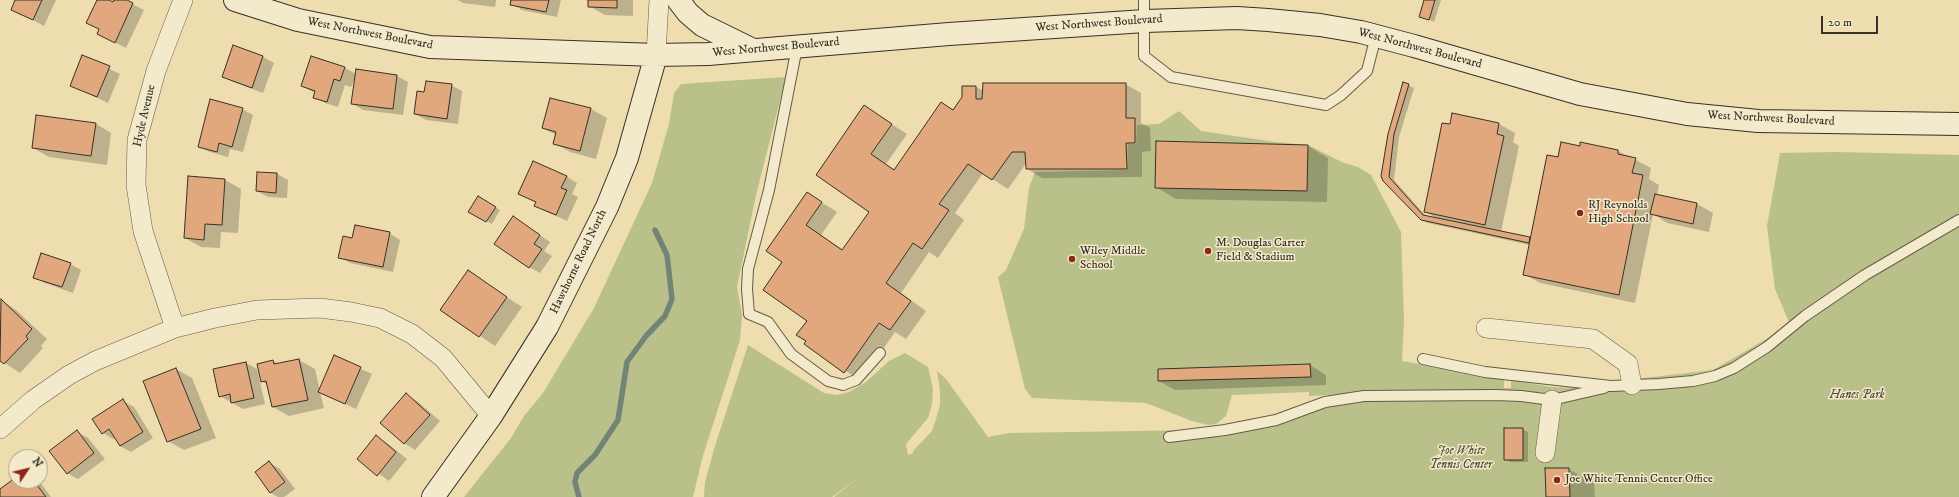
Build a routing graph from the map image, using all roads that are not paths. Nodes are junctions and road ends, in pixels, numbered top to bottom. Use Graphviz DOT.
graph roads {
  1 [pos="183,0"];
  2 [pos="235,0"];
  3 [pos="659,0"];
  4 [pos="678,0"];
  5 [pos="1145,10"];
  6 [pos="1376,36"];
  7 [pos="797,47"];
  8 [pos="754,50"];
  9 [pos="656,55"];
  10 [pos="1959,124"];
  11 [pos="1959,220"];
  12 [pos="175,328"];
  13 [pos="1486,328"];
  14 [pos="880,353"];
  15 [pos="1423,358"];
  16 [pos="1632,385"];
  17 [pos="1612,386"];
  18 [pos="1552,400"];
  19 [pos="491,416"];
  20 [pos="0,429"];
  21 [pos="1168,437"];
  22 [pos="1545,453"];
  23 [pos="432,497"];
  1 -- 12 [label="street, Hyde Avenue"];
  2 -- 9 [label="main road, West Northwest Boulevard"];
  3 -- 9 [label="street, Hawthorne Road North"];
  4 -- 8 [label="main road"];
  5 -- 6 [label="main road, West Northwest Boulevard"];
  5 -- 6 [label="lane"];
  5 -- 7 [label="main road, West Northwest Boulevard"];
  6 -- 10 [label="main road, West Northwest Boulevard"];
  7 -- 8 [label="main road, West Northwest Boulevard"];
  7 -- 14 [label="lane"];
  8 -- 9 [label="main road, West Northwest Boulevard"];
  9 -- 19 [label="main road, Hawthorne Road North"];
  11 -- 16 [label="lane"];
  12 -- 19 [label="street"];
  12 -- 20 [label="street"];
  13 -- 16 [label="street"];
  15 -- 17 [label="lane"];
  16 -- 17 [label="lane"];
  17 -- 18 [label="lane"];
  18 -- 21 [label="lane"];
  18 -- 22 [label="street"];
  19 -- 23 [label="main road, Hawthorne Road North"];
}
